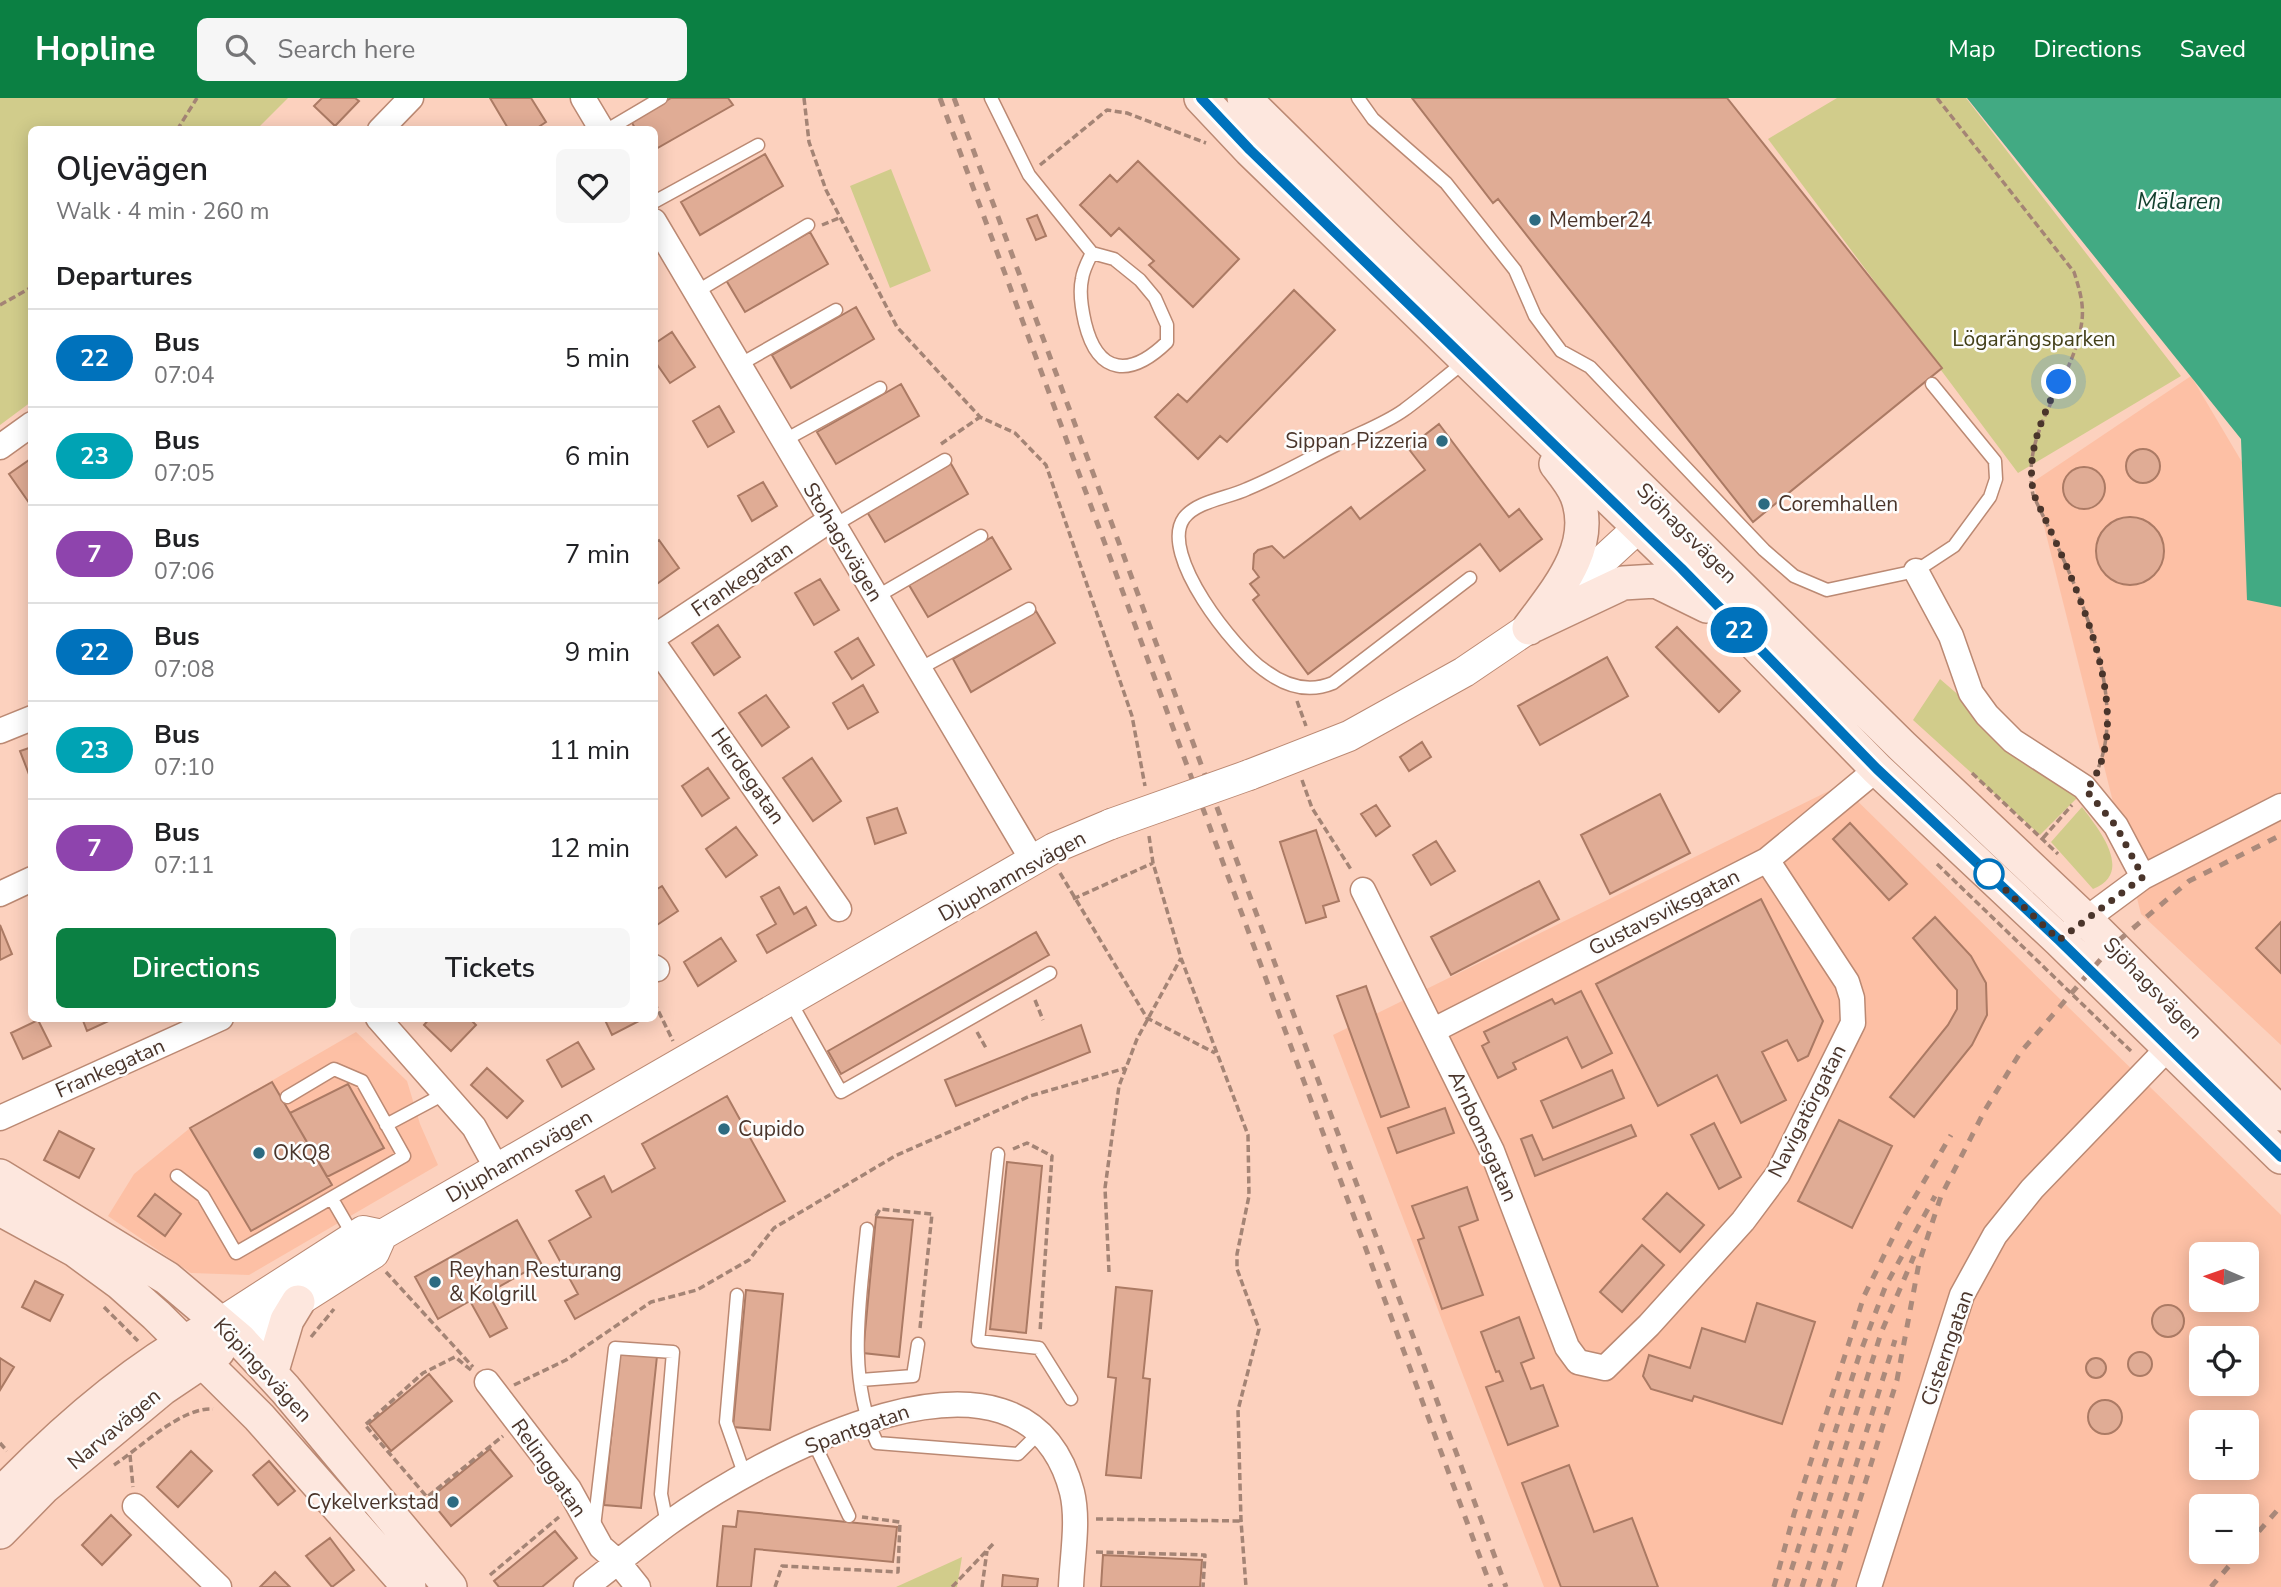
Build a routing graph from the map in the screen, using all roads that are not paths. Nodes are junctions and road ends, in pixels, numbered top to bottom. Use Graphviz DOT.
graph roads {
  1 [pos="411,98"];
  2 [pos="583,98"];
  3 [pos="661,98"];
  4 [pos="990,98"];
  5 [pos="1201,98"];
  6 [pos="1230,98"];
  7 [pos="1244,98"];
  8 [pos="1358,98"];
  9 [pos="384,126"];
  10 [pos="601,126"];
  11 [pos="611,126"];
  12 [pos="758,145"];
  13 [pos="658,200"];
  14 [pos="808,225"];
  15 [pos="658,229"];
  16 [pos="1346,244"];
  17 [pos="1092,253"];
  18 [pos="696,292"];
  19 [pos="836,310"];
  20 [pos="1479,349"];
  21 [pos="739,365"];
  22 [pos="1932,384"];
  23 [pos="880,388"];
  24 [pos="1528,421"];
  25 [pos="28,427"];
  26 [pos="783,441"];
  27 [pos="0,447"];
  28 [pos="945,460"];
  29 [pos="1650,517"];
  30 [pos="831,523"];
  31 [pos="981,536"];
  32 [pos="1916,571"];
  33 [pos="1470,578"];
  34 [pos="876,597"];
  35 [pos="1029,609"];
  36 [pos="1725,615"];
  37 [pos="1529,628"];
  38 [pos="658,634"];
  39 [pos="658,650"];
  40 [pos="919,669"];
  41 [pos="28,720"];
  42 [pos="0,731"];
  43 [pos="1902,746"];
  44 [pos="1877,769"];
  45 [pos="2281,806"];
  46 [pos="1767,860"];
  47 [pos="1033,861"];
  48 [pos="2143,877"];
  49 [pos="28,881"];
  50 [pos="1363,890"];
  51 [pos="0,894"];
  52 [pos="839,909"];
  53 [pos="2085,919"];
  54 [pos="2059,940"];
  55 [pos="1050,973"];
  56 [pos="789,1001"];
  57 [pos="212,1022"];
  58 [pos="382,1022"];
  59 [pos="1434,1030"];
  60 [pos="2169,1047"];
  61 [pos="446,1093"];
  62 [pos="287,1097"];
  63 [pos="2281,1114"];
  64 [pos="0,1118"];
  65 [pos="386,1125"];
  66 [pos="998,1154"];
  67 [pos="2281,1157"];
  68 [pos="496,1167"];
  69 [pos="0,1176"];
  70 [pos="177,1176"];
  71 [pos="332,1199"];
  72 [pos="0,1209"];
  73 [pos="867,1229"];
  74 [pos="371,1250"];
  75 [pos="737,1295"];
  76 [pos="298,1302"];
  77 [pos="212,1341"];
  78 [pos="918,1344"];
  79 [pos="1605,1368"];
  80 [pos="271,1374"];
  81 [pos="861,1380"];
  82 [pos="492,1389"];
  83 [pos="1071,1399"];
  84 [pos="232,1405"];
  85 [pos="142,1406"];
  86 [pos="867,1422"];
  87 [pos="1039,1433"];
  88 [pos="814,1443"];
  89 [pos="345,1461"];
  90 [pos="745,1476"];
  91 [pos="0,1495"];
  92 [pos="135,1506"];
  93 [pos="849,1516"];
  94 [pos="667,1524"];
  95 [pos="0,1532"];
  96 [pos="593,1534"];
  97 [pos="618,1562"];
  98 [pos="219,1587"];
  99 [pos="409,1587"];
  100 [pos="450,1587"];
  101 [pos="586,1587"];
  102 [pos="638,1587"];
  103 [pos="1071,1587"];
  104 [pos="1869,1587"];
  1 -- 9 [label="street"];
  2 -- 10 [label="street"];
  3 -- 11 [label="lane"];
  4 -- 17 [label="lane"];
  5 -- 16 [label="main road, Sjöhagsvägen"];
  6 -- 16 [label="main road"];
  7 -- 20 [label="main road, Sjöhagsvägen"];
  8 -- 32 [label="lane"];
  12 -- 13 [label="lane"];
  14 -- 18 [label="lane"];
  15 -- 18 [label="street, Stohagsvägen"];
  16 -- 20 [label="main road, Sjöhagsvägen"];
  17 -- 17 [label="lane"];
  18 -- 21 [label="street, Stohagsvägen"];
  19 -- 21 [label="lane"];
  20 -- 24 [label="main road, Sjöhagsvägen"];
  20 -- 29 [label="main road, Sjöhagsvägen"];
  20 -- 33 [label="lane"];
  21 -- 26 [label="street, Stohagsvägen"];
  22 -- 32 [label="lane"];
  23 -- 26 [label="lane"];
  24 -- 29 [label="main road, Sjöhagsvägen"];
  24 -- 37 [label="main road"];
  25 -- 27 [label="street"];
  26 -- 30 [label="street, Stohagsvägen"];
  28 -- 30 [label="lane"];
  29 -- 36 [label="main road, Sjöhagsvägen"];
  29 -- 37 [label="street, Djuphamnsvägen"];
  29 -- 43 [label="main road, Sjöhagsvägen"];
  30 -- 34 [label="street, Stohagsvägen"];
  30 -- 38 [label="street, Frankegatan"];
  31 -- 34 [label="lane"];
  32 -- 48 [label="street"];
  34 -- 40 [label="street, Stohagsvägen"];
  35 -- 40 [label="lane"];
  36 -- 37 [label="main road"];
  36 -- 44 [label="main road, Sjöhagsvägen"];
  37 -- 47 [label="street, Djuphamnsvägen, bridge"];
  39 -- 52 [label="street, Herdegatan"];
  40 -- 47 [label="street, Stohagsvägen"];
  41 -- 42 [label="street"];
  43 -- 44 [label="main road"];
  43 -- 53 [label="main road, Sjöhagsvägen"];
  44 -- 46 [label="street, Gustavsviksgatan"];
  44 -- 54 [label="main road, Sjöhagsvägen"];
  45 -- 48 [label="street"];
  46 -- 59 [label="street, Gustavsviksgatan"];
  46 -- 79 [label="street, Navigatörgatan"];
  47 -- 56 [label="street, Djuphamnsvägen"];
  48 -- 53 [label="street"];
  49 -- 51 [label="street"];
  50 -- 59 [label="street, Arnbomsgatan"];
  53 -- 54 [label="street"];
  53 -- 60 [label="main road, Sjöhagsvägen"];
  54 -- 60 [label="main road, Sjöhagsvägen"];
  55 -- 56 [label="lane"];
  56 -- 68 [label="street, Djuphamnsvägen"];
  57 -- 64 [label="street, Frankegatan"];
  58 -- 61 [label="street"];
  59 -- 79 [label="street, Arnbomsgatan"];
  60 -- 63 [label="main road, Sjöhagsvägen"];
  60 -- 67 [label="main road, Sjöhagsvägen"];
  60 -- 104 [label="street, Cisterngatan"];
  61 -- 65 [label="lane"];
  61 -- 68 [label="street"];
  62 -- 65 [label="lane"];
  65 -- 71 [label="lane"];
  66 -- 83 [label="lane"];
  68 -- 74 [label="street, Djuphamnsvägen"];
  69 -- 77 [label="main road, Köpingsvägen"];
  70 -- 71 [label="lane"];
  71 -- 74 [label="lane"];
  72 -- 77 [label="main road"];
  73 -- 81 [label="lane"];
  74 -- 76 [label="street, Djuphamnsvägen"];
  74 -- 77 [label="street, Djuphamnsvägen"];
  75 -- 90 [label="lane"];
  76 -- 77 [label="street, Djuphamnsvägen"];
  76 -- 80 [label="main road"];
  77 -- 80 [label="main road, Köpingsvägen"];
  77 -- 84 [label="main road, Köpingsvägen"];
  77 -- 85 [label="main road, Narvavägen"];
  77 -- 89 [label="main road"];
  77 -- 91 [label="main road, Narvavägen"];
  78 -- 81 [label="lane"];
  80 -- 89 [label="main road, Köpingsvägen"];
  81 -- 86 [label="lane"];
  82 -- 96 [label="street, Relinggatan"];
  84 -- 85 [label="main road"];
  84 -- 99 [label="main road, Köpingsvägen"];
  85 -- 95 [label="main road, Narvavägen"];
  86 -- 87 [label="street, Spantgatan"];
  86 -- 87 [label="lane"];
  86 -- 88 [label="street, Spantgatan"];
  87 -- 103 [label="street, Spantgatan"];
  88 -- 90 [label="street, Spantgatan"];
  88 -- 93 [label="lane"];
  89 -- 100 [label="main road, Köpingsvägen"];
  90 -- 94 [label="street, Spantgatan"];
  92 -- 98 [label="street"];
  94 -- 96 [label="lane"];
  94 -- 97 [label="street, Spantgatan"];
  96 -- 97 [label="street, Relinggatan"];
  97 -- 101 [label="street, Spantgatan"];
  97 -- 102 [label="street, Relinggatan"];
}
